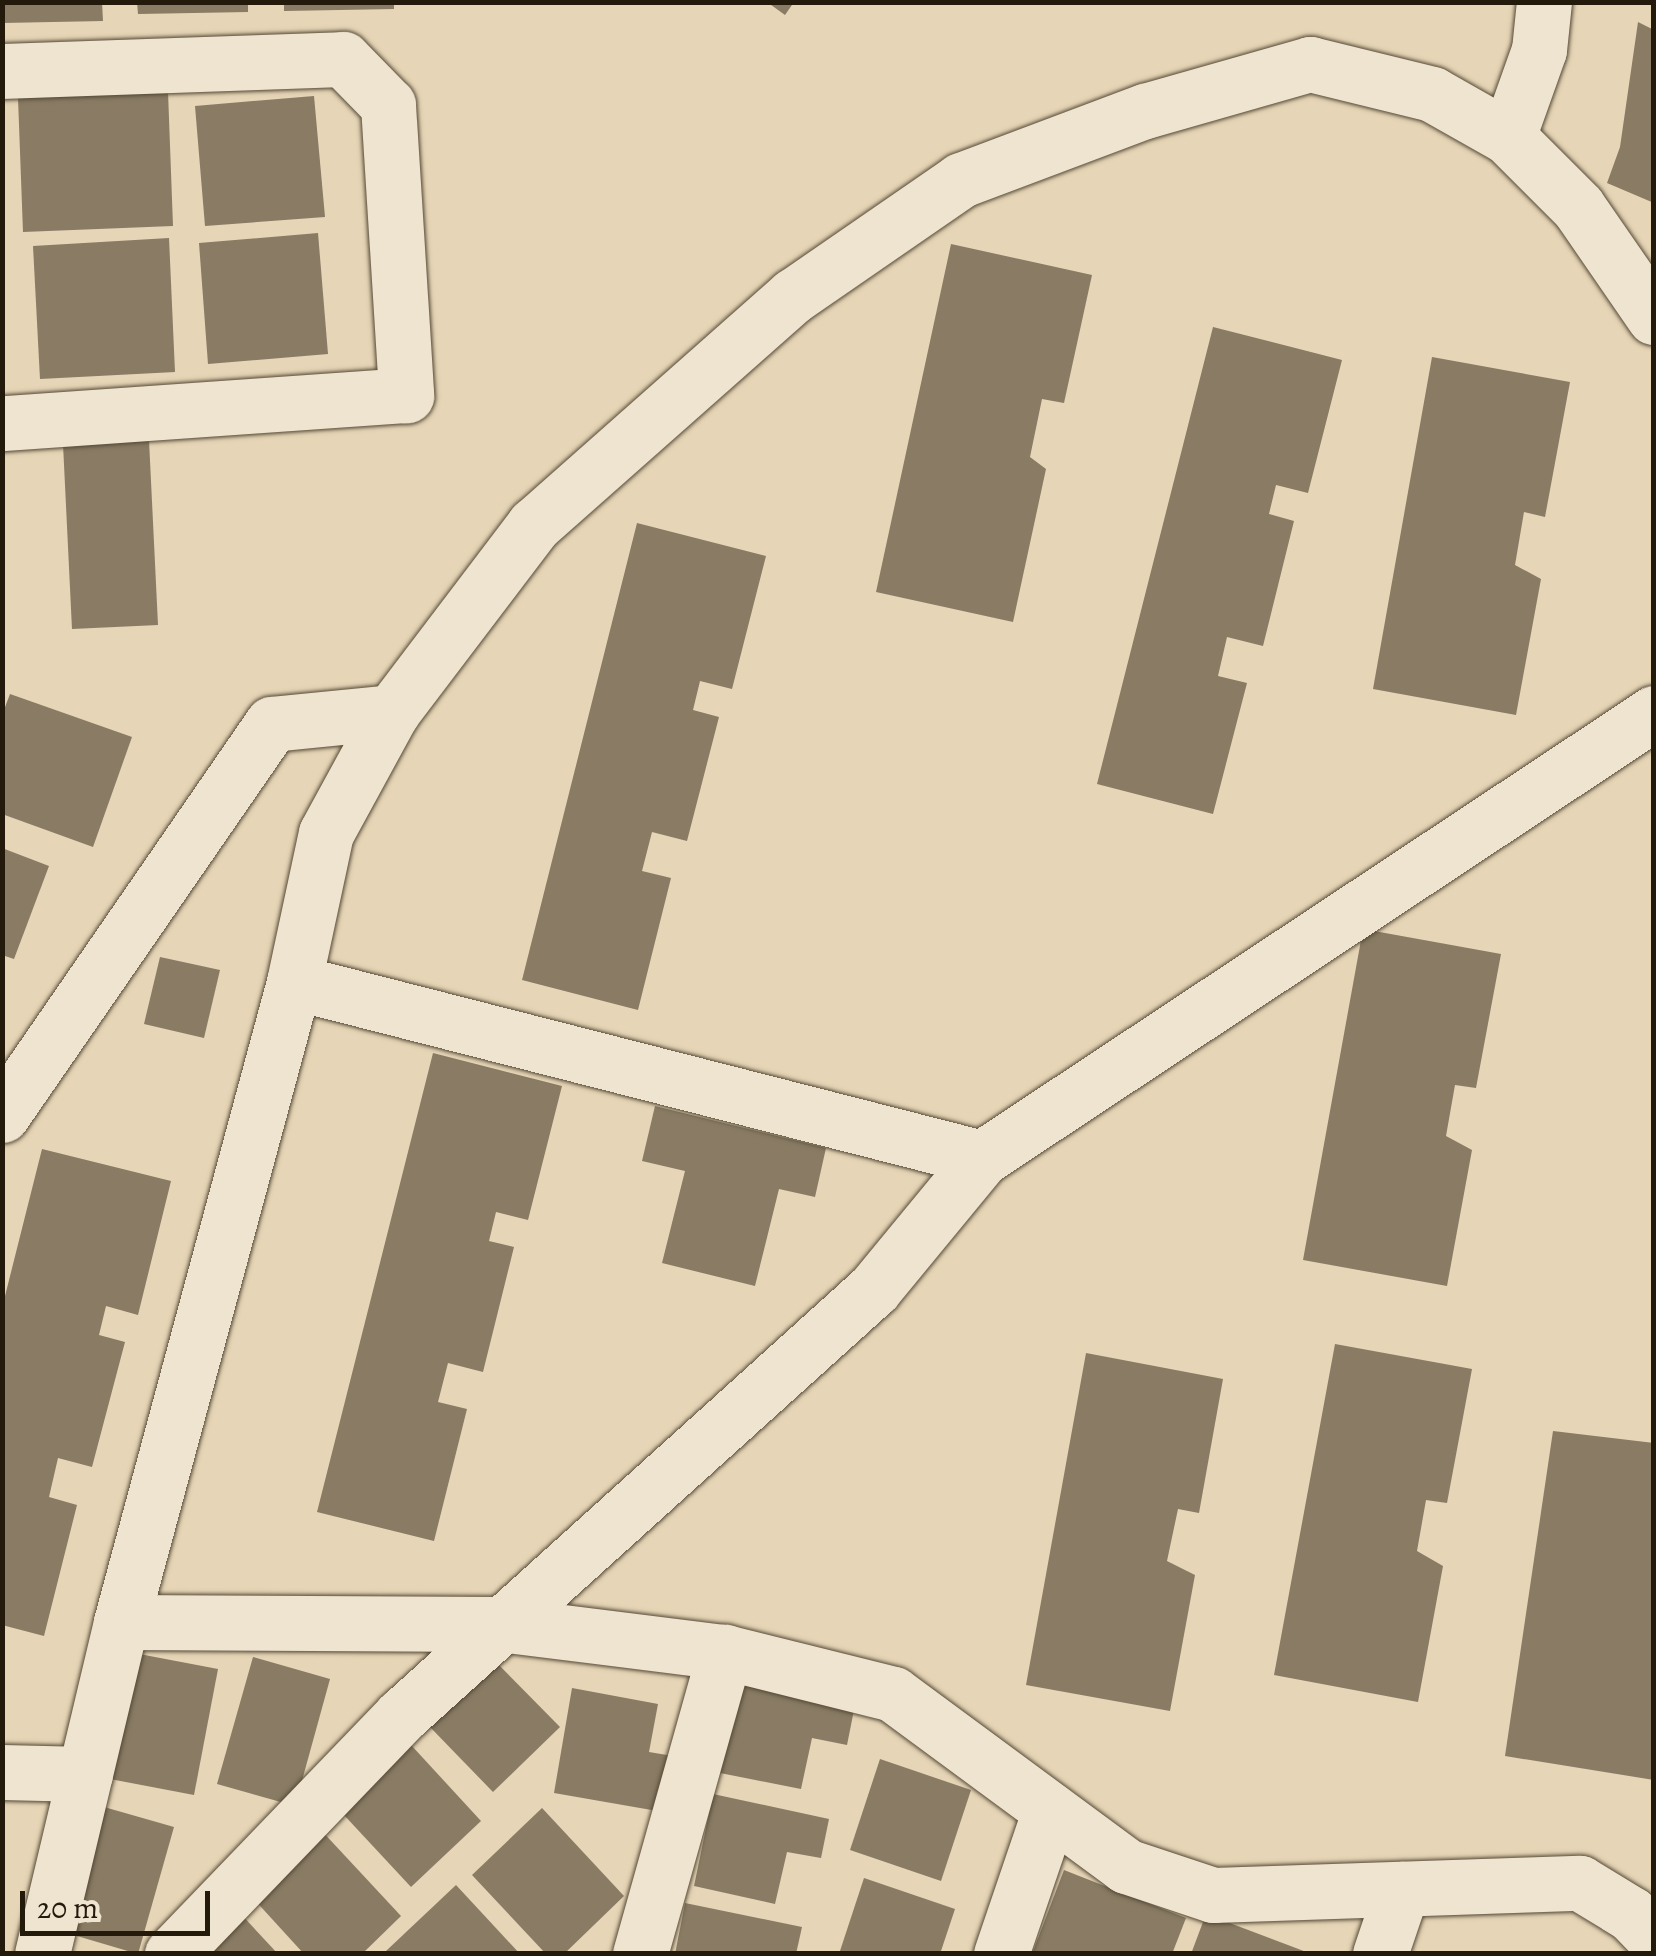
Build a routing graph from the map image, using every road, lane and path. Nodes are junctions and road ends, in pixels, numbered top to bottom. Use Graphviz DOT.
graph roads {
  1 [pos="1544,2"];
  2 [pos="2,71"];
  3 [pos="1508,137"];
  4 [pos="1654,317"];
  5 [pos="2,422"];
  6 [pos="392,712"];
  7 [pos="1654,713"];
  8 [pos="294,982"];
  9 [pos="2,1115"];
  10 [pos="982,1158"];
  11 [pos="121,1622"];
  12 [pos="498,1624"];
  13 [pos="725,1652"];
  14 [pos="2,1772"];
  15 [pos="84,1774"];
  16 [pos="1050,1810"];
  17 [pos="1402,1889"];
  18 [pos="1654,1938"];
  19 [pos="42,1954"];
  20 [pos="172,1954"];
  21 [pos="640,1954"];
  22 [pos="1001,1954"];
  23 [pos="1380,1954"];
  1 -- 3 [label="street"];
  2 -- 5 [label="street"];
  3 -- 4 [label="street"];
  3 -- 6 [label="street"];
  6 -- 8 [label="street"];
  6 -- 9 [label="street"];
  7 -- 10 [label="street"];
  8 -- 10 [label="street"];
  8 -- 11 [label="street"];
  10 -- 12 [label="street"];
  11 -- 12 [label="street"];
  11 -- 15 [label="street"];
  12 -- 13 [label="street"];
  12 -- 20 [label="street"];
  13 -- 16 [label="street"];
  13 -- 21 [label="street"];
  14 -- 15 [label="street"];
  15 -- 19 [label="street"];
  16 -- 17 [label="street"];
  16 -- 22 [label="street"];
  17 -- 18 [label="street"];
  17 -- 23 [label="street"];
}
